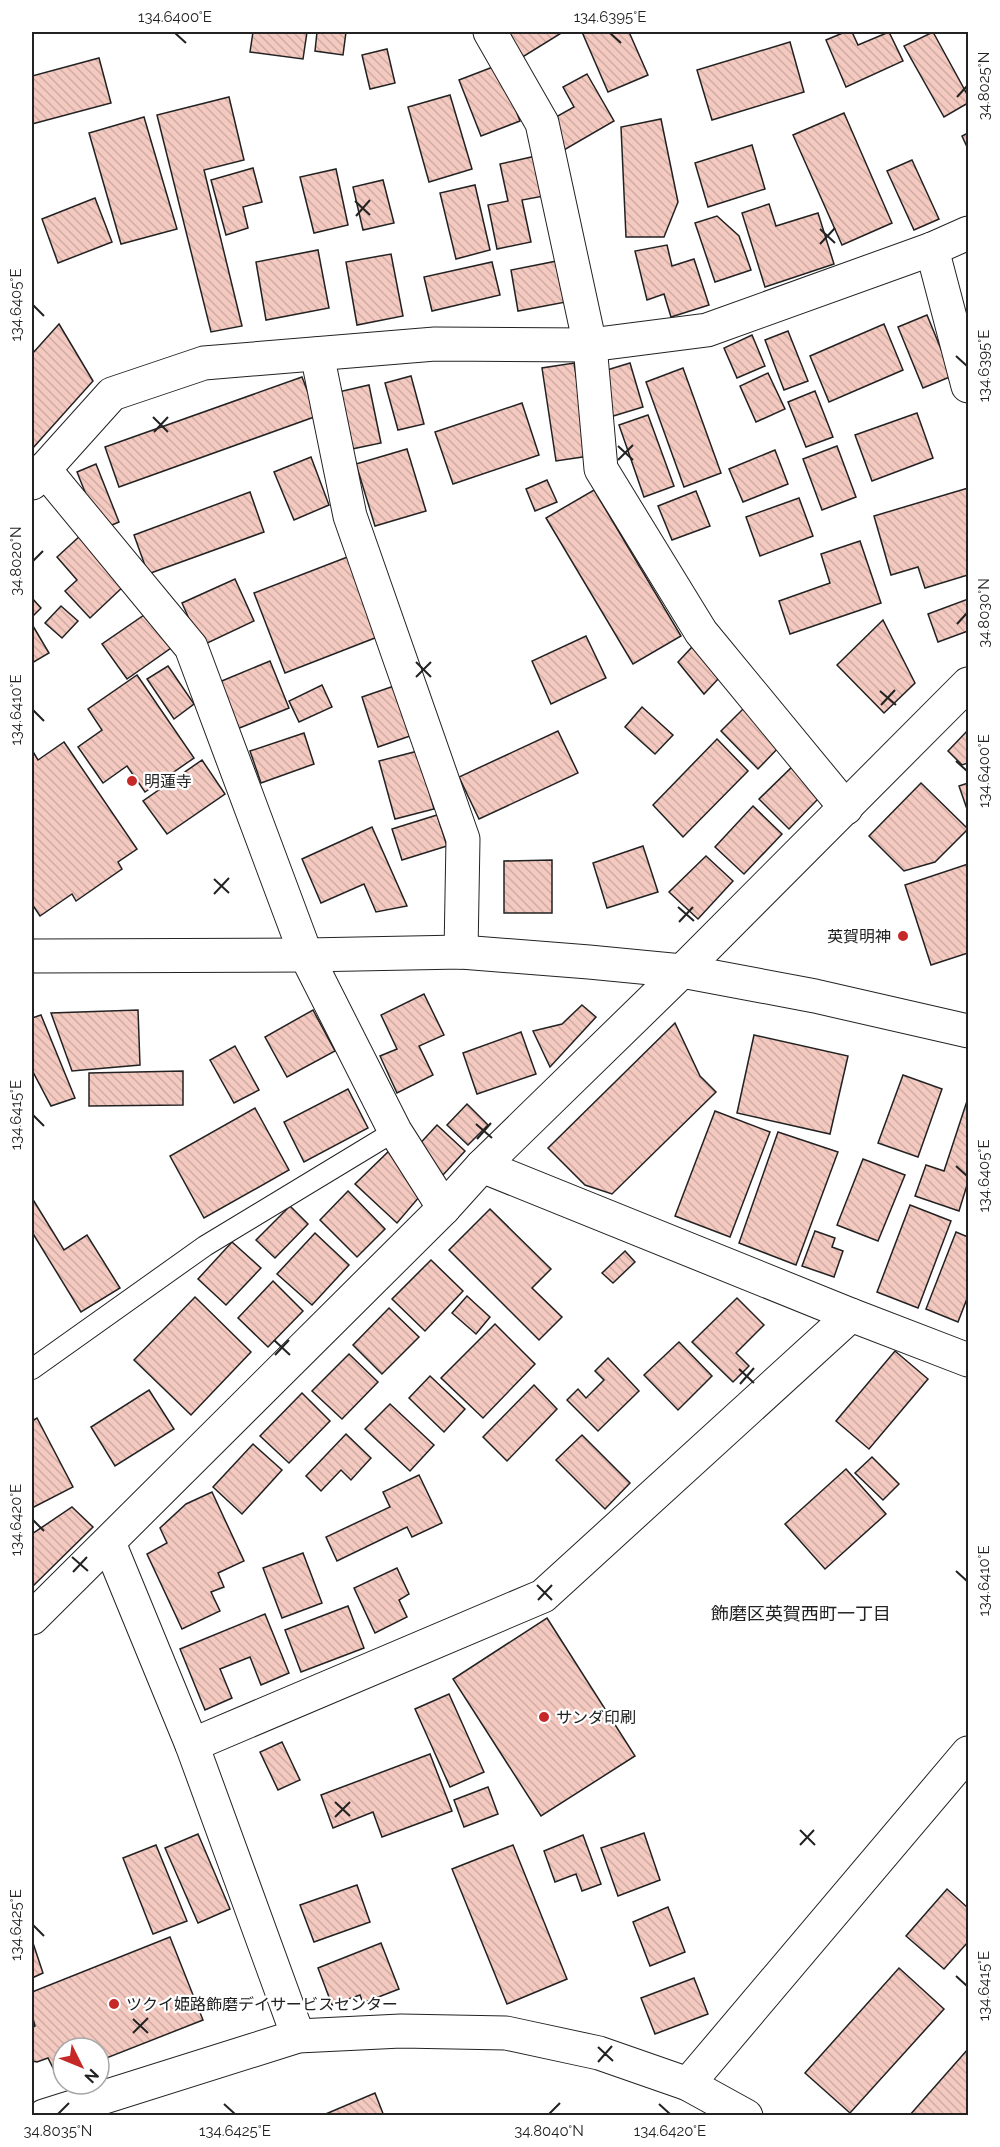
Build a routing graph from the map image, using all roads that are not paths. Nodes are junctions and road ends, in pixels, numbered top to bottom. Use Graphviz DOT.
graph roads {
  1 [pos="490,32"];
  2 [pos="969,233"];
  3 [pos="932,249"];
  4 [pos="590,345"];
  5 [pos="316,354"];
  6 [pos="969,386"];
  7 [pos="38,476"];
  8 [pos="969,684"];
  9 [pos="846,808"];
  10 [pos="461,952"];
  11 [pos="306,955"];
  12 [pos="32,956"];
  13 [pos="682,971"];
  14 [pos="969,1031"];
  15 [pos="395,1131"];
  16 [pos="482,1166"];
  17 [pos="444,1208"];
  18 [pos="851,1315"];
  19 [pos="969,1360"];
  20 [pos="32,1369"];
  21 [pos="109,1543"];
  22 [pos="32,1618"];
  23 [pos="192,1745"];
  24 [pos="969,1753"];
  25 [pos="298,2036"];
  26 [pos="688,2084"];
  27 [pos="44,2115"];
  28 [pos="746,2115"];
  1 -- 4 [label="street"];
  2 -- 3 [label="street"];
  3 -- 4 [label="street"];
  3 -- 6 [label="street"];
  4 -- 5 [label="street"];
  4 -- 9 [label="street"];
  5 -- 7 [label="street"];
  5 -- 10 [label="street"];
  7 -- 11 [label="street"];
  8 -- 9 [label="street"];
  9 -- 13 [label="street"];
  10 -- 11 [label="street"];
  10 -- 13 [label="street"];
  11 -- 12 [label="street"];
  11 -- 15 [label="street"];
  13 -- 14 [label="street"];
  13 -- 16 [label="street"];
  15 -- 17 [label="street"];
  15 -- 20 [label="lane"];
  16 -- 17 [label="street"];
  16 -- 18 [label="street"];
  17 -- 21 [label="street"];
  18 -- 19 [label="street"];
  18 -- 23 [label="street"];
  21 -- 22 [label="street"];
  21 -- 23 [label="street"];
  23 -- 25 [label="street"];
  24 -- 26 [label="street"];
  25 -- 26 [label="street"];
  25 -- 27 [label="street"];
  26 -- 28 [label="street"];
}
